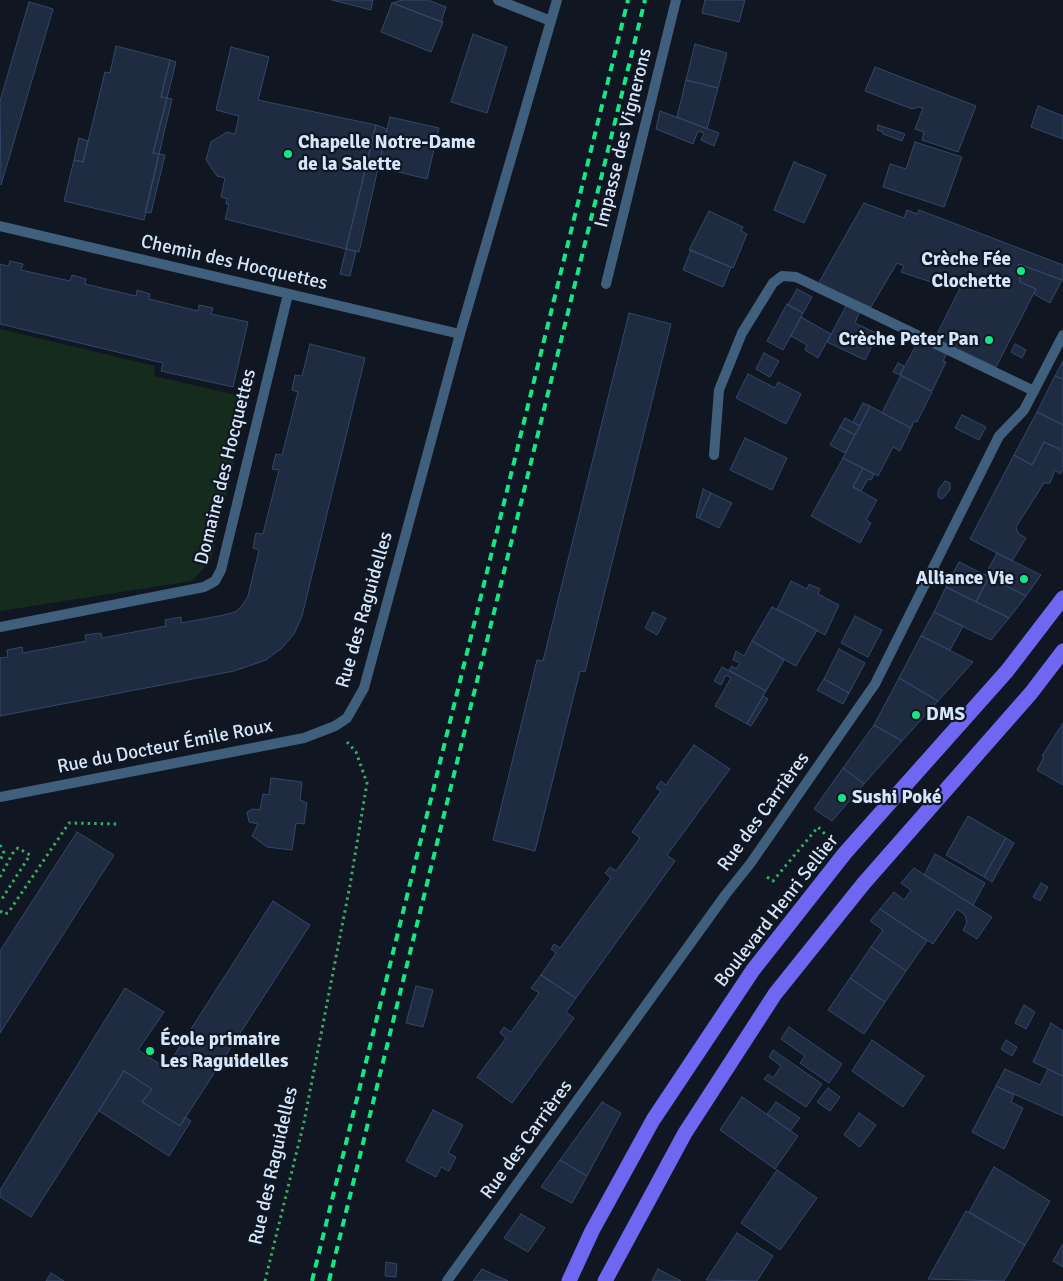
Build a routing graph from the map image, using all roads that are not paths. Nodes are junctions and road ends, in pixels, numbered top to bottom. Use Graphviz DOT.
graph roads {
  1 [pos="498,0"];
  2 [pos="557,0"];
  3 [pos="676,0"];
  4 [pos="551,21"];
  5 [pos="0,226"];
  6 [pos="606,284"];
  7 [pos="288,294"];
  8 [pos="460,334"];
  9 [pos="1063,334"];
  10 [pos="1034,391"];
  11 [pos="714,456"];
  12 [pos="1063,598"];
  13 [pos="0,627"];
  14 [pos="1063,651"];
  15 [pos="334,726"];
  16 [pos="0,797"];
  17 [pos="447,1281"];
  18 [pos="569,1281"];
  19 [pos="606,1281"];
  1 -- 4 [label="street"];
  2 -- 4 [label="street, Rue des Raguidelles"];
  3 -- 6 [label="street, Impasse des Vignerons"];
  4 -- 8 [label="street, Rue des Raguidelles"];
  5 -- 7 [label="street, Chemin des Hocquettes"];
  7 -- 8 [label="street, Chemin des Hocquettes"];
  7 -- 13 [label="street, Domaine des Hocquettes"];
  8 -- 15 [label="street, Rue des Raguidelles"];
  9 -- 10 [label="street, Rue des Carrières"];
  10 -- 11 [label="street"];
  10 -- 17 [label="street, Rue des Carrières"];
  12 -- 18 [label="main road, Boulevard Henri Sellier"];
  14 -- 19 [label="main road"];
  15 -- 16 [label="street, Rue du Docteur Émile Roux"];
}
